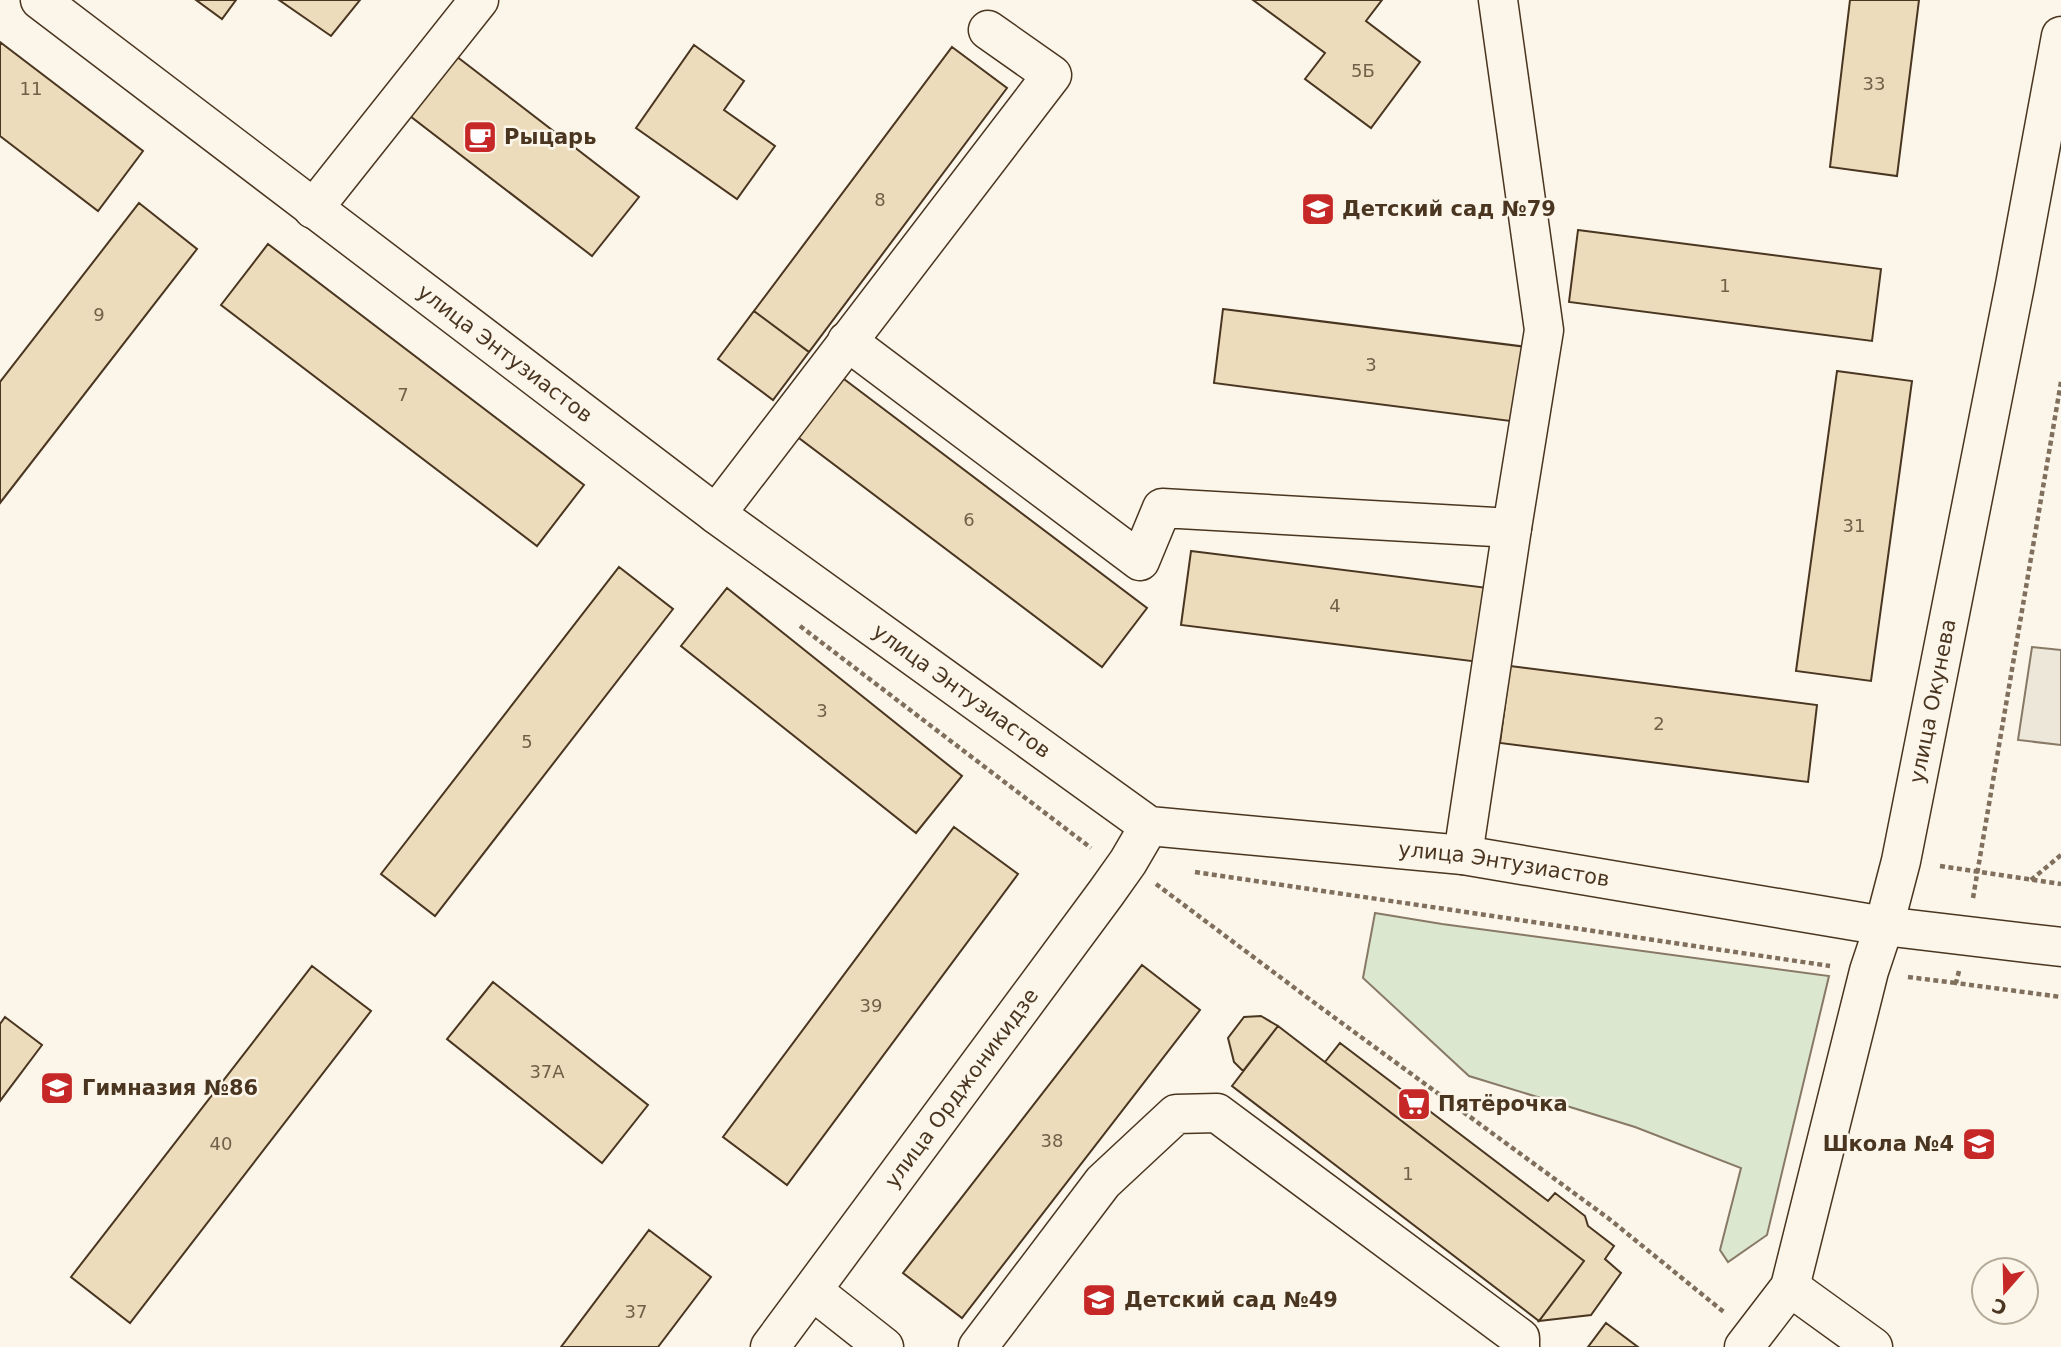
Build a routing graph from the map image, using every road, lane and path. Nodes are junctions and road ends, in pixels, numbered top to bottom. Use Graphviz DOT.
graph roads {
  1 [pos="40,0"];
  2 [pos="479,0"];
  3 [pos="1498,0"];
  4 [pos="988,30"];
  5 [pos="2061,36"];
  6 [pos="313,209"];
  7 [pos="847,341"];
  8 [pos="2061,382"];
  9 [pos="716,513"];
  10 [pos="1511,528"];
  11 [pos="1149,826"];
  12 [pos="1463,855"];
  13 [pos="2061,855"];
  14 [pos="1901,861"];
  15 [pos="1128,862"];
  16 [pos="1977,872"];
  17 [pos="2031,880"];
  18 [pos="2061,884"];
  19 [pos="1884,926"];
  20 [pos="1968,935"];
  21 [pos="2061,947"];
  22 [pos="1839,967"];
  23 [pos="1898,975"];
  24 [pos="1956,983"];
  25 [pos="2061,997"];
  26 [pos="1790,1287"];
  27 [pos="813,1291"];
  28 [pos="1749,1341"];
  29 [pos="770,1347"];
  30 [pos="884,1347"];
  31 [pos="978,1347"];
  32 [pos="1520,1347"];
  33 [pos="1874,1347"];
  1 -- 6 [label="street, улица Энтузиастов"];
  2 -- 6 [label="street"];
  3 -- 10 [label="street"];
  4 -- 7 [label="street"];
  5 -- 14 [label="street, улица Окунева"];
  6 -- 9 [label="street, улица Энтузиастов"];
  7 -- 9 [label="street"];
  7 -- 10 [label="street"];
  8 -- 16 [label="path"];
  9 -- 11 [label="street, улица Энтузиастов"];
  10 -- 12 [label="street"];
  11 -- 12 [label="street, улица Энтузиастов"];
  11 -- 15 [label="street, улица Орджоникидзе"];
  12 -- 19 [label="street, улица Энтузиастов"];
  13 -- 17 [label="path"];
  14 -- 16 [label="path"];
  14 -- 19 [label="street, улица Окунева"];
  15 -- 22 [label="path"];
  15 -- 27 [label="street, улица Орджоникидзе"];
  15 -- 28 [label="path"];
  16 -- 17 [label="path"];
  16 -- 20 [label="path"];
  17 -- 18 [label="path"];
  19 -- 20 [label="street, улица Энтузиастов"];
  19 -- 26 [label="street, улица Окунева"];
  20 -- 21 [label="street, улица Энтузиастов"];
  20 -- 24 [label="path"];
  23 -- 24 [label="path"];
  24 -- 25 [label="path"];
  26 -- 28 [label="street, улица Окунева"];
  26 -- 33 [label="street"];
  27 -- 29 [label="street, улица Орджоникидзе"];
  27 -- 30 [label="street"];
  31 -- 32 [label="street"];
}
